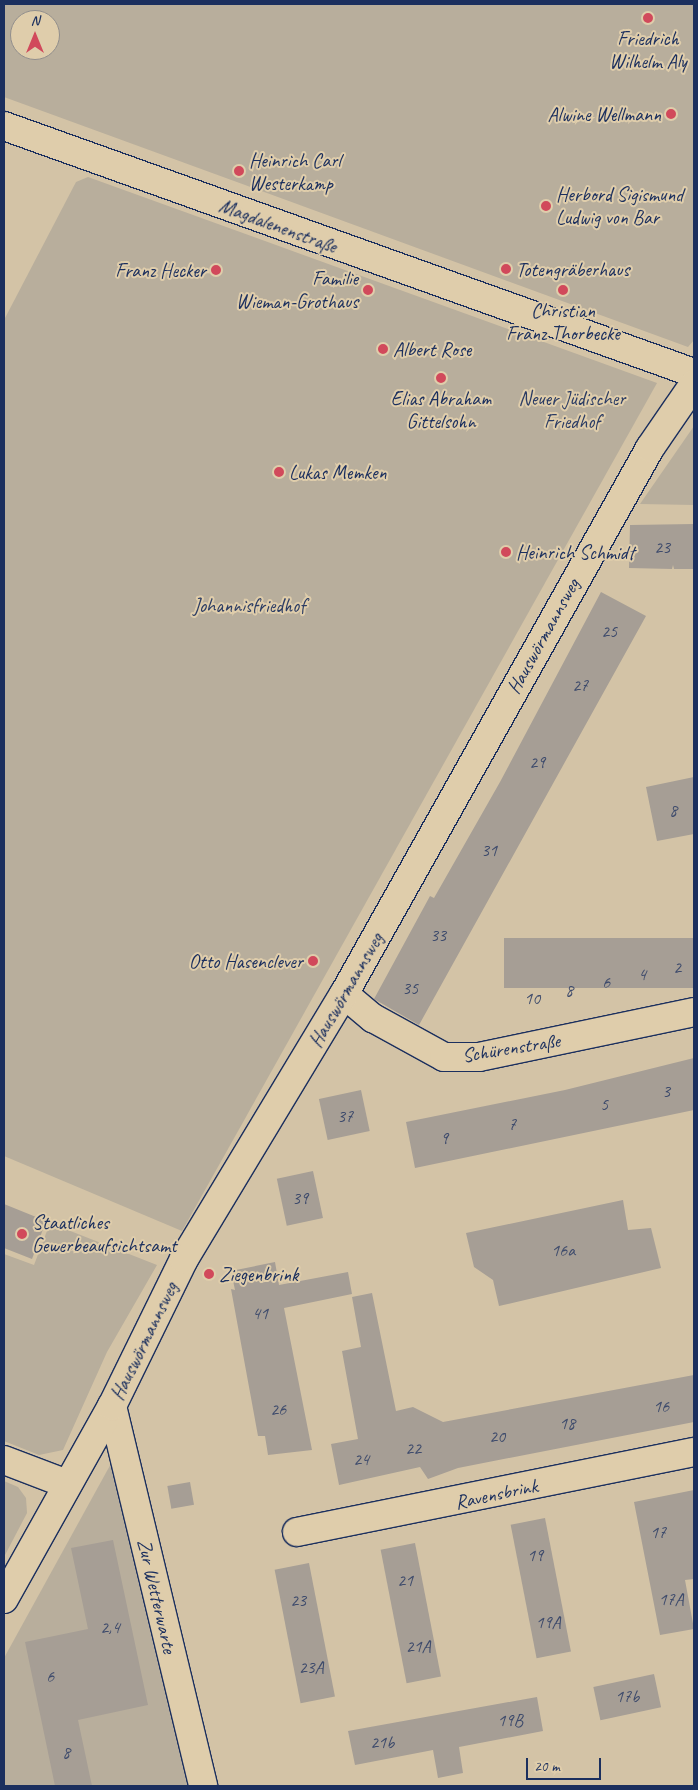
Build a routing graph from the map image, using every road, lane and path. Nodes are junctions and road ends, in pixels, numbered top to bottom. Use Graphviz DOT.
graph roads {
  1 [pos="4,126"];
  2 [pos="694,373"];
  3 [pos="694,384"];
  4 [pos="344,994"];
  5 [pos="694,1012"];
  6 [pos="112,1406"];
  7 [pos="694,1452"];
  8 [pos="4,1460"];
  9 [pos="67,1484"];
  10 [pos="297,1532"];
  11 [pos="4,1600"];
  12 [pos="203,1786"];
  1 -- 2 [label="street, Magdalenenstraße"];
  3 -- 4 [label="street, Hauswörmannsweg"];
  4 -- 5 [label="street, Schürenstraße"];
  4 -- 6 [label="street, Hauswörmannsweg"];
  6 -- 9 [label="street, Hauswörmannsweg"];
  6 -- 12 [label="street, Zur Wetterwarte"];
  7 -- 10 [label="street, Ravensbrink"];
  8 -- 9 [label="street"];
  9 -- 11 [label="street, Hauswörmannsweg"];
}
